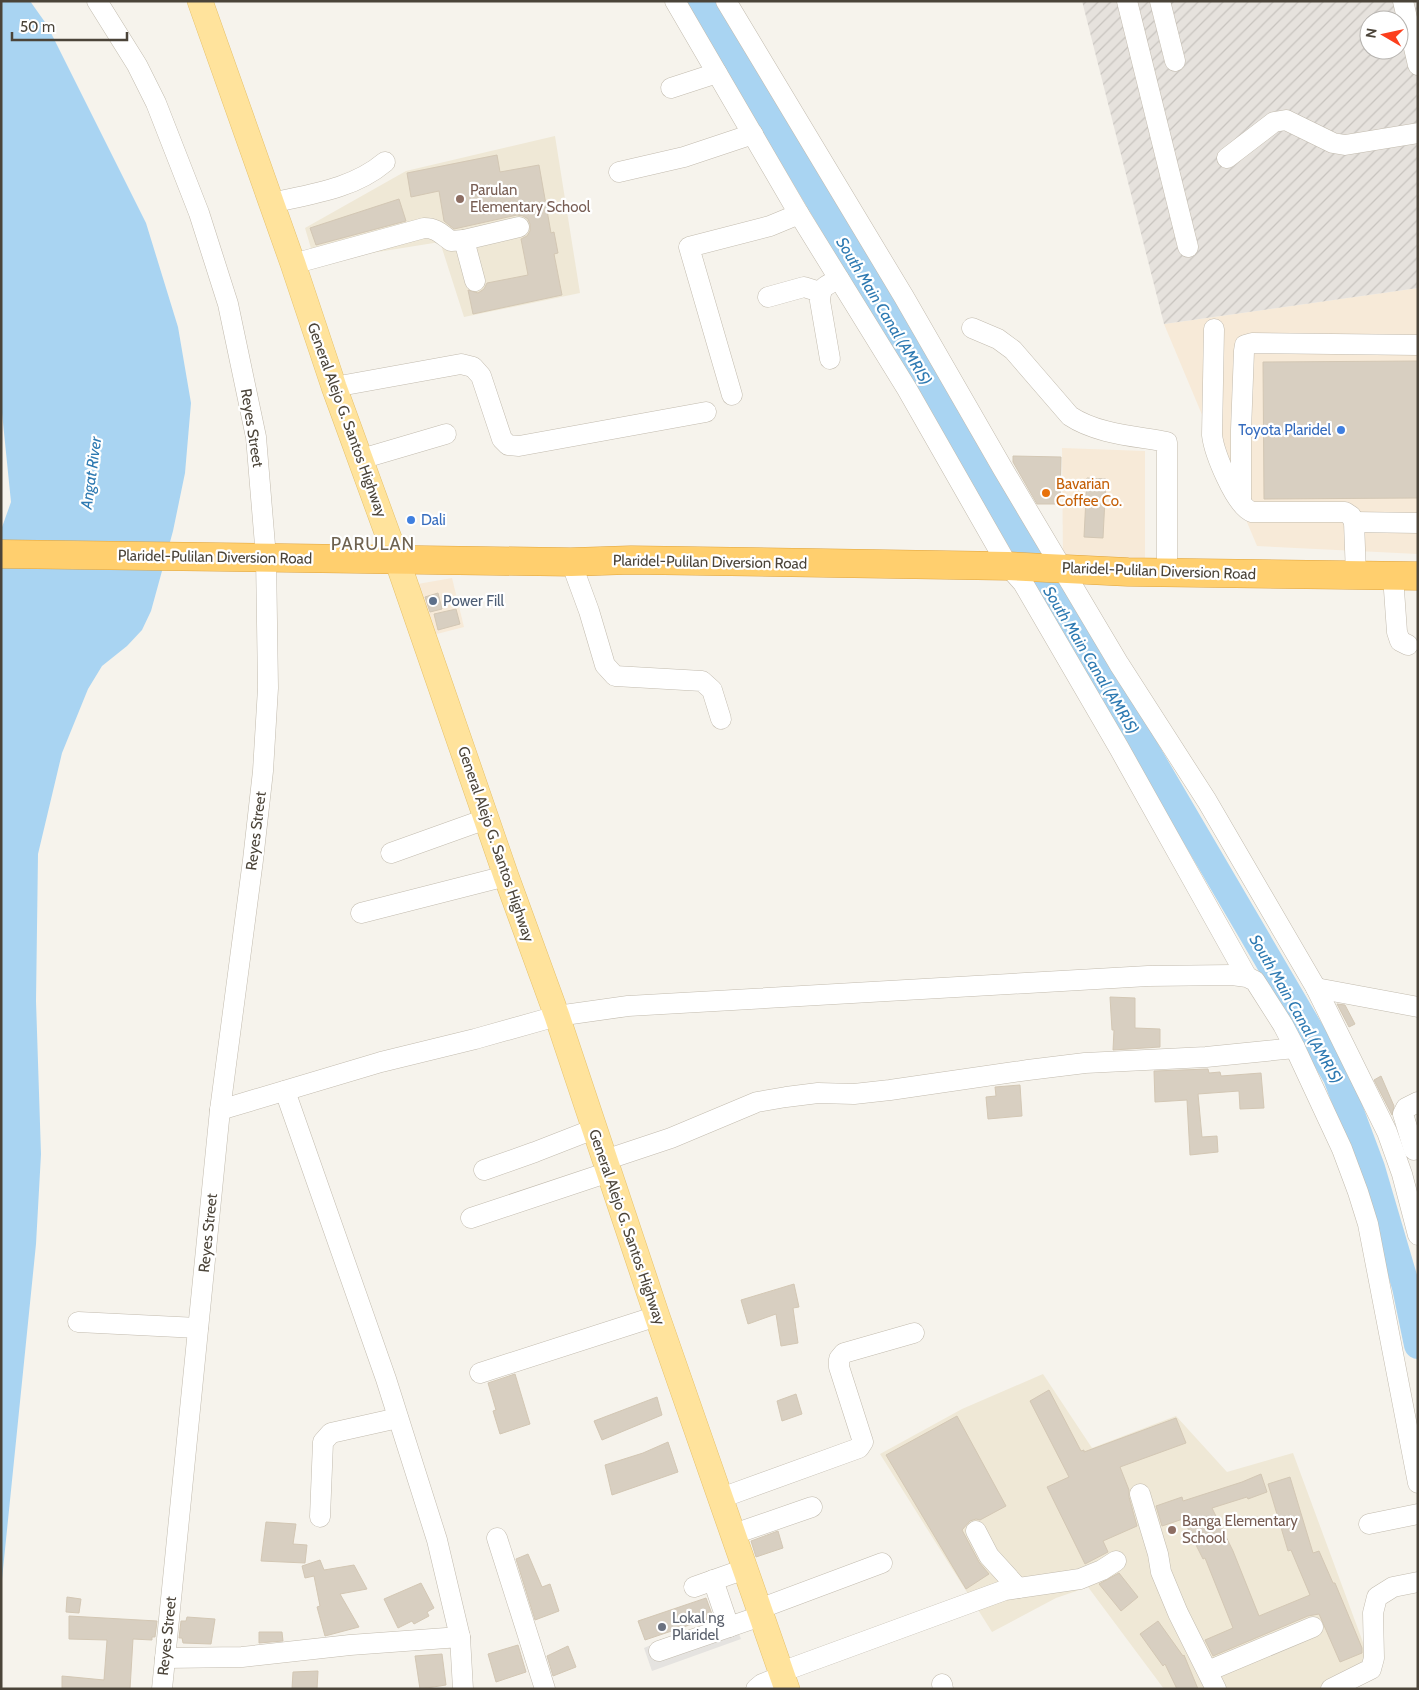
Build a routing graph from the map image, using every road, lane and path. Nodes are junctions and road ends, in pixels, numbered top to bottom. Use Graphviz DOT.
graph roads {
  1 [pos="96,1"];
  2 [pos="200,1"];
  3 [pos="675,1"];
  4 [pos="726,1"];
  5 [pos="1127,1"];
  6 [pos="1403,1"];
  7 [pos="1164,2"];
  8 [pos="1175,61"];
  9 [pos="1418,64"];
  10 [pos="717,73"];
  11 [pos="671,88"];
  12 [pos="1418,133"];
  13 [pos="753,134"];
  14 [pos="1227,158"];
  15 [pos="385,162"];
  16 [pos="619,172"];
  17 [pos="272,203"];
  18 [pos="799,214"];
  19 [pos="519,227"];
  20 [pos="464,240"];
  21 [pos="1188,247"];
  22 [pos="293,264"];
  23 [pos="839,279"];
  24 [pos="475,281"];
  25 [pos="820,292"];
  26 [pos="768,297"];
  27 [pos="972,328"];
  28 [pos="1214,329"];
  29 [pos="1418,345"];
  30 [pos="830,359"];
  31 [pos="334,387"];
  32 [pos="732,395"];
  33 [pos="706,412"];
  34 [pos="446,434"];
  35 [pos="361,459"];
  36 [pos="1242,504"];
  37 [pos="1354,522"];
  38 [pos="1418,523"];
  39 [pos="1,554"];
  40 [pos="266,557"];
  41 [pos="398,560"];
  42 [pos="571,562"];
  43 [pos="1012,566"];
  44 [pos="1058,568"];
  45 [pos="1167,572"];
  46 [pos="1356,575"];
  47 [pos="1406,576"];
  48 [pos="1408,646"];
  49 [pos="721,720"];
  50 [pos="486,819"];
  51 [pos="391,853"];
  52 [pos="506,876"];
  53 [pos="361,913"];
  54 [pos="1247,977"];
  55 [pos="1316,988"];
  56 [pos="1418,1007"];
  57 [pos="557,1016"];
  58 [pos="1295,1048"];
  59 [pos="285,1091"];
  60 [pos="1418,1102"];
  61 [pos="220,1110"];
  62 [pos="594,1128"];
  63 [pos="1409,1155"];
  64 [pos="607,1166"];
  65 [pos="484,1170"];
  66 [pos="471,1218"];
  67 [pos="1418,1235"];
  68 [pos="657,1316"];
  69 [pos="78,1322"];
  70 [pos="198,1328"];
  71 [pos="914,1333"];
  72 [pos="480,1373"];
  73 [pos="398,1418"];
  74 [pos="1418,1483"];
  75 [pos="1140,1494"];
  76 [pos="721,1498"];
  77 [pos="812,1507"];
  78 [pos="1418,1514"];
  79 [pos="320,1517"];
  80 [pos="1369,1524"];
  81 [pos="976,1531"];
  82 [pos="734,1534"];
  83 [pos="497,1538"];
  84 [pos="1116,1561"];
  85 [pos="882,1563"];
  86 [pos="746,1569"];
  87 [pos="713,1580"];
  88 [pos="1418,1582"];
  89 [pos="694,1588"];
  90 [pos="1018,1588"];
  91 [pos="760,1612"];
  92 [pos="729,1627"];
  93 [pos="1314,1627"];
  94 [pos="460,1637"];
  95 [pos="659,1651"];
  96 [pos="165,1658"];
  97 [pos="783,1679"];
  98 [pos="1212,1680"];
  99 [pos="162,1689"];
  100 [pos="464,1689"];
  101 [pos="545,1689"];
  102 [pos="756,1689"];
  103 [pos="1330,1689"];
  1 -- 40 [label="street, Reyes Street"];
  2 -- 17 [label="main road, General Alejo G. Santos Highway"];
  3 -- 10 [label="street"];
  4 -- 44 [label="street"];
  5 -- 21 [label="street"];
  6 -- 9 [label="street"];
  7 -- 8 [label="street"];
  10 -- 11 [label="street"];
  10 -- 13 [label="street"];
  12 -- 14 [label="street"];
  13 -- 16 [label="street"];
  13 -- 18 [label="street"];
  15 -- 17 [label="street"];
  17 -- 22 [label="main road, General Alejo G. Santos Highway"];
  18 -- 23 [label="street"];
  18 -- 32 [label="street"];
  19 -- 20 [label="street"];
  20 -- 22 [label="street"];
  20 -- 24 [label="street"];
  22 -- 31 [label="main road, General Alejo G. Santos Highway"];
  23 -- 25 [label="street"];
  23 -- 43 [label="street"];
  25 -- 26 [label="street"];
  25 -- 30 [label="street"];
  27 -- 45 [label="street"];
  28 -- 36 [label="street"];
  29 -- 36 [label="street"];
  31 -- 33 [label="street"];
  31 -- 35 [label="main road, General Alejo G. Santos Highway"];
  34 -- 35 [label="street"];
  35 -- 41 [label="main road, General Alejo G. Santos Highway"];
  36 -- 37 [label="street"];
  37 -- 38 [label="street"];
  37 -- 46 [label="street"];
  39 -- 40 [label="highway, Plaridel-Pulilan Diversion Road"];
  40 -- 41 [label="highway, Plaridel-Pulilan Diversion Road"];
  40 -- 61 [label="street, Reyes Street"];
  41 -- 42 [label="highway, Plaridel-Pulilan Diversion Road"];
  41 -- 50 [label="main road, General Alejo G. Santos Highway"];
  42 -- 43 [label="highway, Plaridel-Pulilan Diversion Road"];
  42 -- 49 [label="street"];
  43 -- 44 [label="highway, Plaridel-Pulilan Diversion Road"];
  43 -- 54 [label="street"];
  44 -- 45 [label="highway, Plaridel-Pulilan Diversion Road"];
  44 -- 55 [label="street"];
  45 -- 46 [label="highway, Plaridel-Pulilan Diversion Road"];
  46 -- 47 [label="highway, Plaridel-Pulilan Diversion Road"];
  47 -- 48 [label="street"];
  50 -- 51 [label="street"];
  50 -- 52 [label="main road, General Alejo G. Santos Highway"];
  52 -- 53 [label="street"];
  52 -- 57 [label="main road, General Alejo G. Santos Highway"];
  54 -- 57 [label="street"];
  54 -- 58 [label="street"];
  55 -- 56 [label="street"];
  55 -- 63 [label="street"];
  57 -- 59 [label="street"];
  57 -- 62 [label="main road, General Alejo G. Santos Highway"];
  58 -- 64 [label="street"];
  58 -- 74 [label="street"];
  59 -- 61 [label="street"];
  59 -- 73 [label="street"];
  60 -- 63 [label="street"];
  61 -- 70 [label="street, Reyes Street"];
  62 -- 64 [label="main road, General Alejo G. Santos Highway"];
  62 -- 65 [label="street"];
  63 -- 67 [label="street"];
  64 -- 66 [label="street"];
  64 -- 68 [label="main road, General Alejo G. Santos Highway"];
  68 -- 72 [label="street"];
  68 -- 76 [label="main road, General Alejo G. Santos Highway"];
  69 -- 70 [label="street"];
  70 -- 96 [label="street, Reyes Street"];
  71 -- 76 [label="street"];
  73 -- 79 [label="street"];
  73 -- 94 [label="street"];
  75 -- 98 [label="street"];
  76 -- 82 [label="main road, General Alejo G. Santos Highway"];
  77 -- 82 [label="street"];
  78 -- 80 [label="street"];
  81 -- 90 [label="street"];
  82 -- 86 [label="main road, General Alejo G. Santos Highway"];
  83 -- 101 [label="street"];
  84 -- 90 [label="street"];
  85 -- 91 [label="street"];
  86 -- 87 [label="street"];
  86 -- 91 [label="main road, General Alejo G. Santos Highway"];
  87 -- 89 [label="street"];
  87 -- 92 [label="street"];
  88 -- 103 [label="street"];
  90 -- 97 [label="street"];
  91 -- 92 [label="street"];
  91 -- 97 [label="main road, General Alejo G. Santos Highway"];
  92 -- 95 [label="street"];
  93 -- 98 [label="street"];
  94 -- 96 [label="street"];
  94 -- 100 [label="street"];
  96 -- 99 [label="street, Reyes Street"];
  97 -- 102 [label="street"];
}
